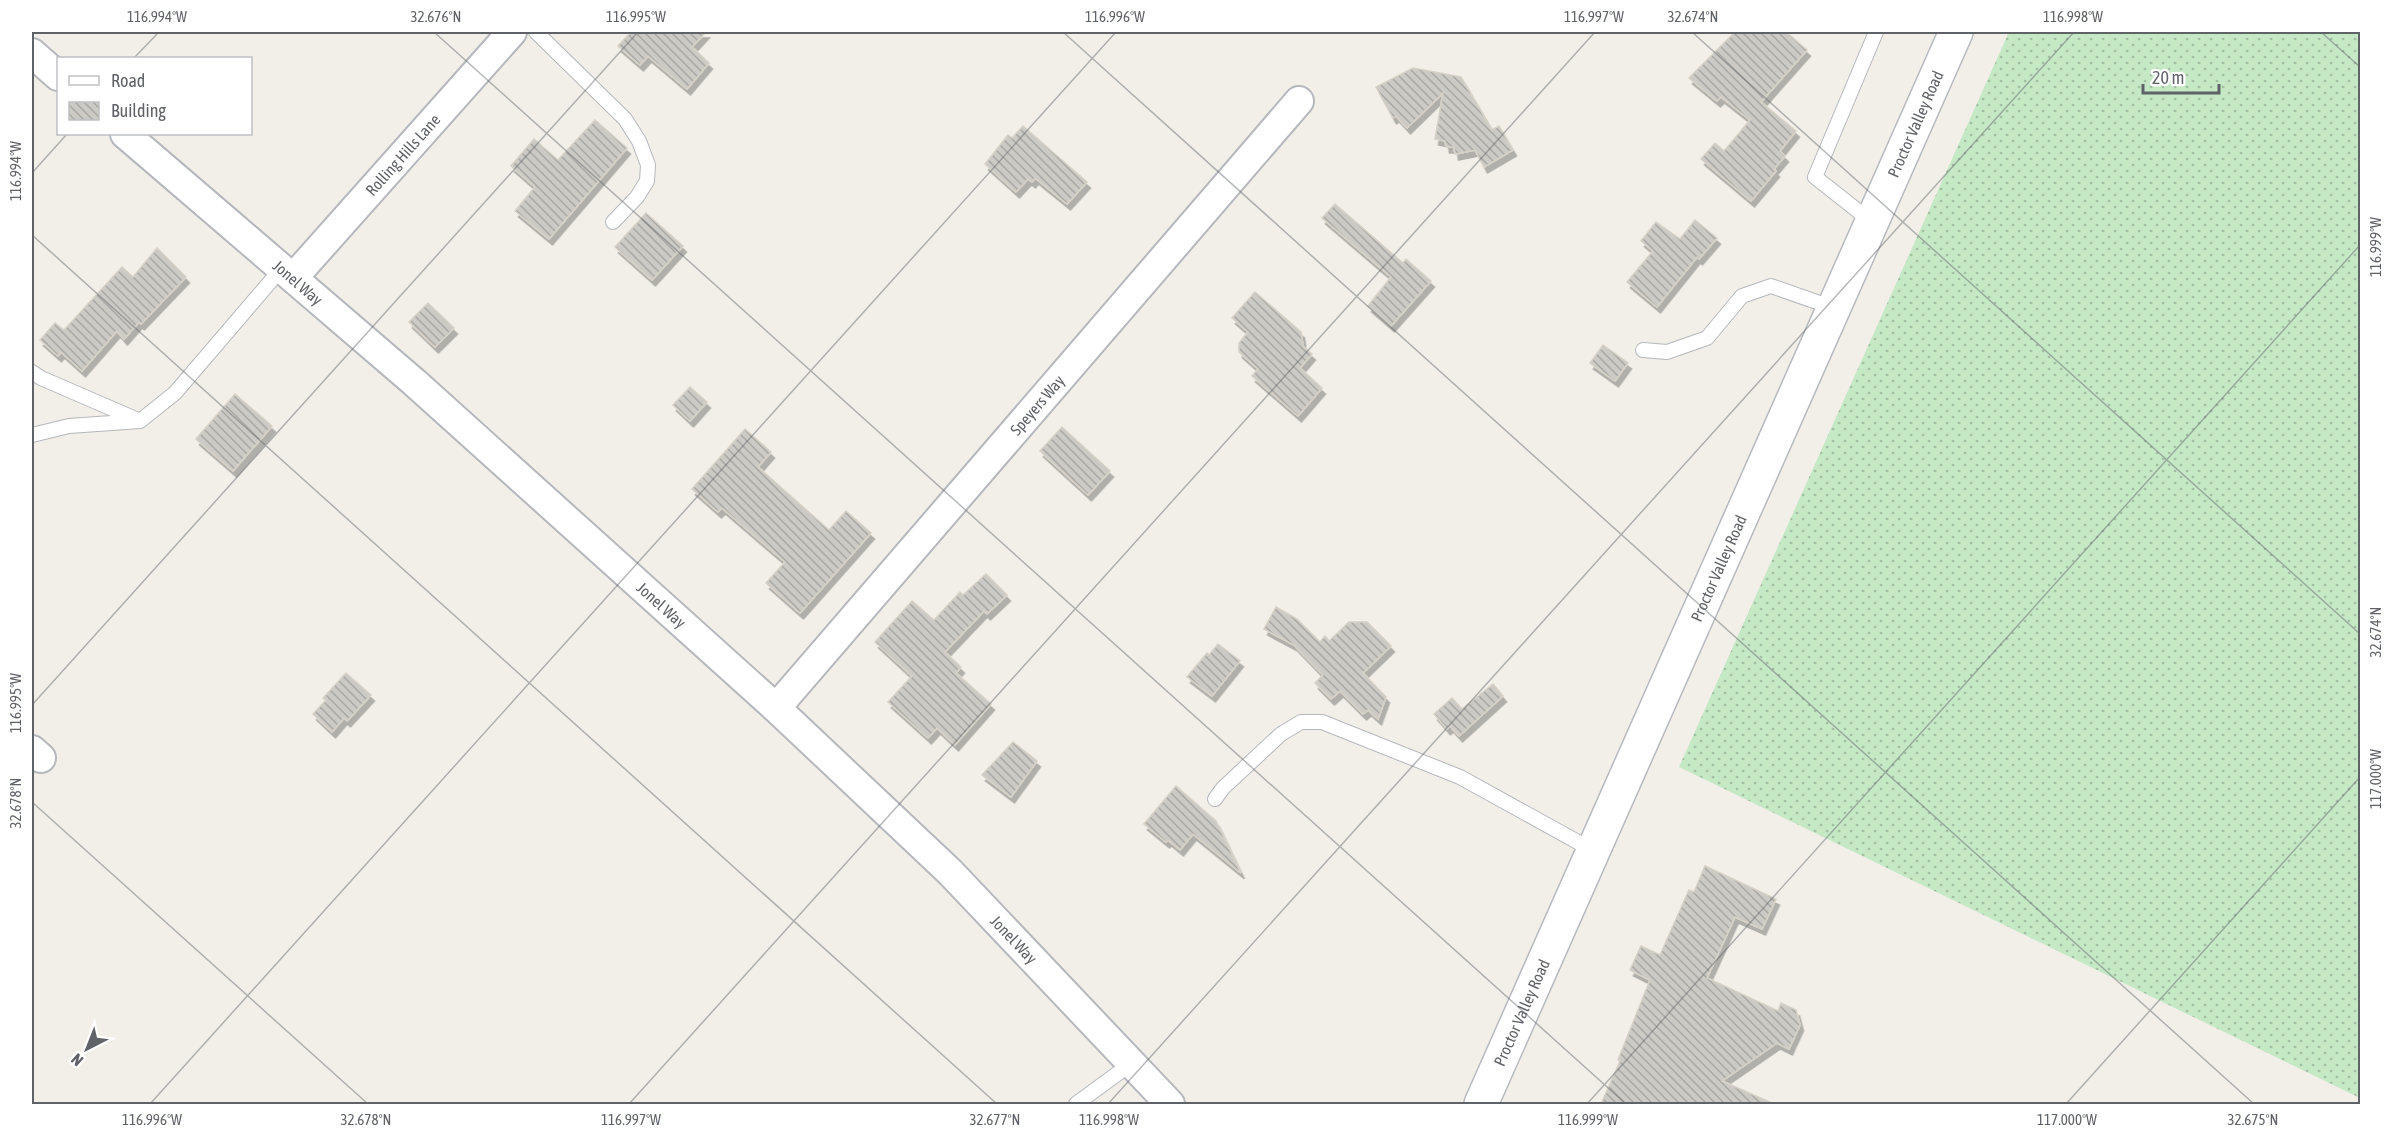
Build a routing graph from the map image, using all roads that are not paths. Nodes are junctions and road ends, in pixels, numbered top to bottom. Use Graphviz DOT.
graph roads {
  1 [pos="512,32"];
  2 [pos="536,32"];
  3 [pos="1876,32"];
  4 [pos="1956,32"];
  5 [pos="32,53"];
  6 [pos="57,75"];
  7 [pos="1299,101"];
  8 [pos="126,135"];
  9 [pos="614,222"];
  10 [pos="1872,222"];
  11 [pos="287,273"];
  12 [pos="1834,308"];
  13 [pos="1643,350"];
  14 [pos="32,372"];
  15 [pos="140,421"];
  16 [pos="32,435"];
  17 [pos="776,708"];
  18 [pos="1215,799"];
  19 [pos="1594,851"];
  20 [pos="1132,1063"];
  21 [pos="1076,1104"];
  22 [pos="1170,1104"];
  23 [pos="1481,1104"];
  1 -- 11 [label="street, Rolling Hills Lane"];
  2 -- 9 [label="lane"];
  3 -- 10 [label="lane"];
  4 -- 10 [label="street, Proctor Valley Road"];
  5 -- 6 [label="street"];
  7 -- 17 [label="street, Speyers Way"];
  8 -- 11 [label="street, Jonel Way"];
  10 -- 12 [label="street, Proctor Valley Road"];
  11 -- 15 [label="lane"];
  11 -- 17 [label="street, Jonel Way"];
  12 -- 13 [label="lane"];
  12 -- 19 [label="street, Proctor Valley Road"];
  14 -- 15 [label="lane"];
  15 -- 16 [label="lane"];
  17 -- 20 [label="street, Jonel Way"];
  18 -- 19 [label="lane"];
  19 -- 23 [label="street, Proctor Valley Road"];
  20 -- 21 [label="lane"];
  20 -- 22 [label="street, Jonel Way"];
}
